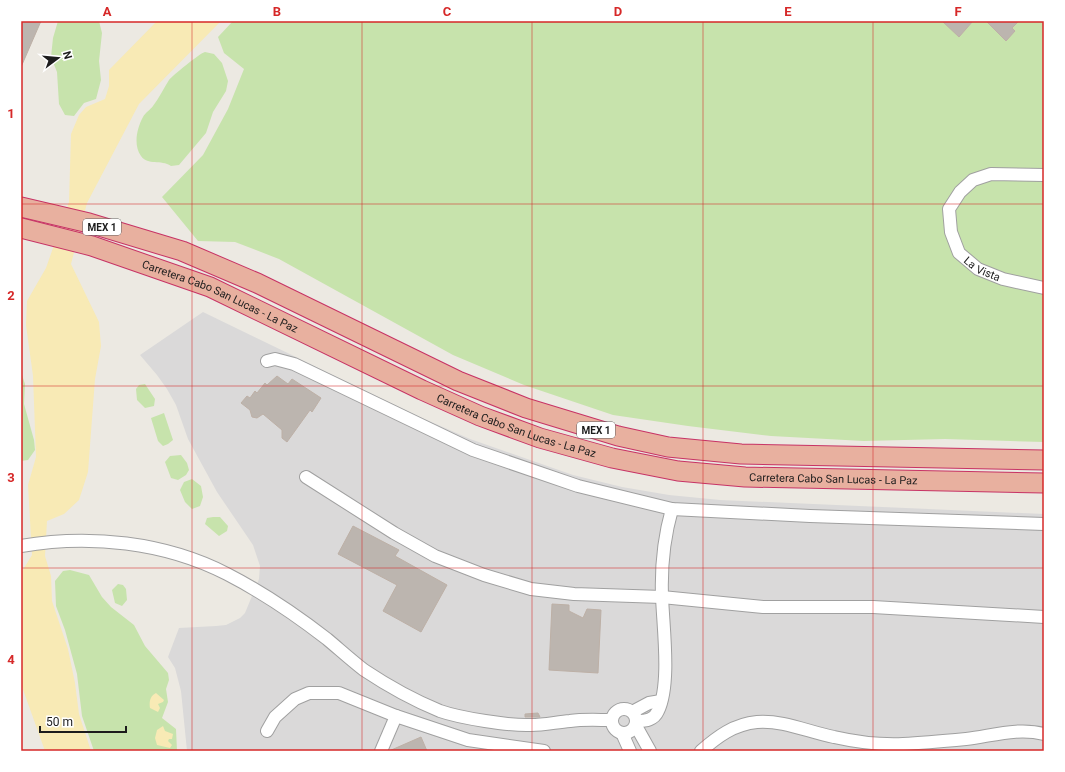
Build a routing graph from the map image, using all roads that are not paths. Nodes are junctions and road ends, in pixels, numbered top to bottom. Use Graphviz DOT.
graph roads {
  1 [pos="1044,175"];
  2 [pos="21,194"];
  3 [pos="21,207"];
  4 [pos="21,228"];
  5 [pos="21,234"];
  6 [pos="51,235"];
  7 [pos="182,251"];
  8 [pos="1044,288"];
  9 [pos="267,362"];
  10 [pos="1044,460"];
  11 [pos="306,477"];
  12 [pos="1044,483"];
  13 [pos="672,509"];
  14 [pos="1044,524"];
  15 [pos="21,546"];
  16 [pos="662,597"];
  17 [pos="1044,617"];
  18 [pos="396,716"];
  19 [pos="611,720"];
  20 [pos="636,720"];
  21 [pos="267,731"];
  22 [pos="622,733"];
  23 [pos="1044,734"];
  24 [pos="468,746"];
  25 [pos="381,751"];
  26 [pos="544,751"];
  27 [pos="630,751"];
  28 [pos="650,751"];
  29 [pos="701,751"];
  1 -- 8 [label="street, La Vista"];
  2 -- 7 [label="highway"];
  3 -- 7 [label="highway, Carretera Cabo San Lucas - La Paz / MEX 1"];
  4 -- 6 [label="highway, Carretera Cabo San Lucas - La Paz / MEX 1"];
  5 -- 6 [label="highway"];
  6 -- 12 [label="highway, Carretera Cabo San Lucas - La Paz / MEX 1"];
  7 -- 10 [label="highway, Carretera Cabo San Lucas - La Paz / MEX 1"];
  9 -- 13 [label="street"];
  11 -- 16 [label="street"];
  13 -- 14 [label="street"];
  13 -- 16 [label="street"];
  15 -- 19 [label="street"];
  16 -- 17 [label="street"];
  16 -- 20 [label="street"];
  18 -- 21 [label="street"];
  18 -- 24 [label="street"];
  18 -- 25 [label="street"];
  19 -- 20 [label="street"];
  19 -- 22 [label="street"];
  20 -- 22 [label="street"];
  20 -- 28 [label="street"];
  22 -- 27 [label="street"];
  23 -- 29 [label="street"];
  24 -- 26 [label="street"];
}
